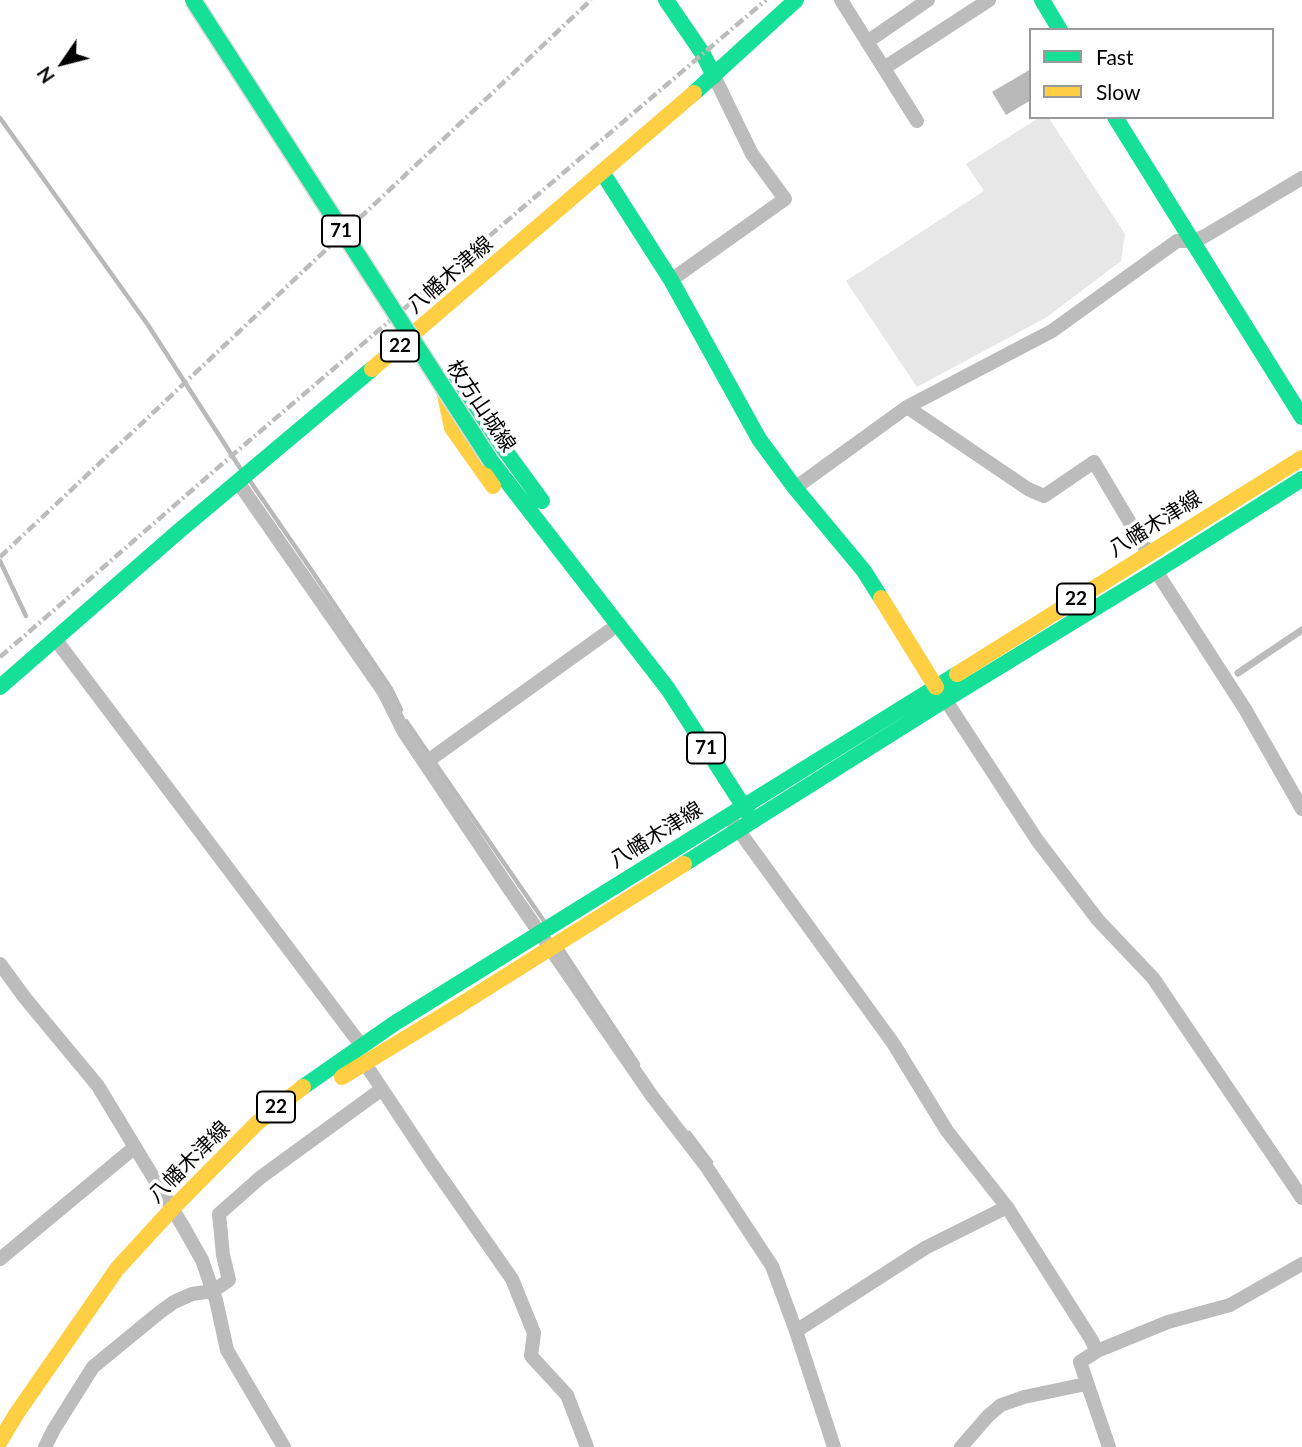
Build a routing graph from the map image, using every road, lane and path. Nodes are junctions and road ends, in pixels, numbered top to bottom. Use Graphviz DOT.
graph roads {
  1 [pos="193,0"];
  2 [pos="666,0"];
  3 [pos="796,0"];
  4 [pos="841,0"];
  5 [pos="928,0"];
  6 [pos="989,0"];
  7 [pos="1042,0"];
  8 [pos="1059,28"];
  9 [pos="867,42"];
  10 [pos="884,68"];
  11 [pos="714,76"];
  12 [pos="1116,119"];
  13 [pos="917,121"];
  14 [pos="602,172"];
  15 [pos="1302,178"];
  16 [pos="1193,241"];
  17 [pos="671,280"];
  18 [pos="412,336"];
  19 [pos="443,382"];
  20 [pos="906,407"];
  21 [pos="1302,418"];
  22 [pos="1302,458"];
  23 [pos="1302,479"];
  24 [pos="238,482"];
  25 [pos="795,488"];
  26 [pos="553,515"];
  27 [pos="583,554"];
  28 [pos="1148,554"];
  29 [pos="1156,571"];
  30 [pos="1302,630"];
  31 [pos="609,631"];
  32 [pos="56,640"];
  33 [pos="1238,673"];
  34 [pos="0,687"];
  35 [pos="668,689"];
  36 [pos="940,693"];
  37 [pos="425,763"];
  38 [pos="743,806"];
  39 [pos="1302,809"];
  40 [pos="728,815"];
  41 [pos="753,821"];
  42 [pos="738,830"];
  43 [pos="540,933"];
  44 [pos="550,947"];
  45 [pos="0,964"];
  46 [pos="361,1045"];
  47 [pos="364,1062"];
  48 [pos="382,1089"];
  49 [pos="135,1147"];
  50 [pos="1302,1198"];
  51 [pos="1007,1207"];
  52 [pos="174,1213"];
  53 [pos="0,1259"];
  54 [pos="1302,1264"];
  55 [pos="213,1291"];
  56 [pos="796,1331"];
  57 [pos="1097,1351"];
  58 [pos="1086,1384"];
  59 [pos="0,1441"];
  60 [pos="45,1447"];
  61 [pos="284,1447"];
  62 [pos="587,1447"];
  63 [pos="834,1447"];
  64 [pos="961,1447"];
  65 [pos="1109,1447"];
  1 -- 35 [label="main road, 枚方山城線 / 71, bridge"];
  2 -- 11 [label="main road"];
  3 -- 11 [label="main road, 八幡木津線 / 22"];
  4 -- 9 [label="street"];
  5 -- 9 [label="street"];
  6 -- 10 [label="street"];
  7 -- 8 [label="main road"];
  9 -- 10 [label="street"];
  10 -- 13 [label="street"];
  11 -- 14 [label="main road, 八幡木津線 / 22"];
  11 -- 17 [label="street"];
  12 -- 16 [label="main road"];
  14 -- 17 [label="main road"];
  14 -- 18 [label="main road, 八幡木津線 / 22"];
  15 -- 16 [label="street"];
  16 -- 20 [label="street"];
  16 -- 21 [label="main road"];
  17 -- 25 [label="main road"];
  18 -- 19 [label="main road, 71"];
  18 -- 24 [label="main road, 八幡木津線 / 22"];
  19 -- 26 [label="main road, 71"];
  19 -- 31 [label="main road, 71"];
  20 -- 25 [label="street"];
  20 -- 28 [label="street"];
  22 -- 28 [label="main road, 八幡木津線 / 22"];
  23 -- 29 [label="main road, 八幡木津線 / 22"];
  24 -- 32 [label="main road, 八幡木津線 / 22"];
  24 -- 37 [label="street"];
  25 -- 36 [label="main road"];
  27 -- 35 [label="main road, 71"];
  28 -- 36 [label="main road, 八幡木津線 / 22"];
  29 -- 36 [label="main road, 八幡木津線 / 22"];
  29 -- 39 [label="street"];
  30 -- 33 [label="lane"];
  31 -- 35 [label="main road, 71"];
  31 -- 37 [label="street"];
  32 -- 34 [label="main road, 八幡木津線 / 22"];
  32 -- 46 [label="street"];
  35 -- 38 [label="main road, 枚方山城線 / 71"];
  36 -- 38 [label="main road, 八幡木津線 / 22"];
  36 -- 41 [label="main road, 八幡木津線 / 22"];
  36 -- 50 [label="street"];
  37 -- 43 [label="street"];
  38 -- 40 [label="main road, 八幡木津線 / 22"];
  38 -- 41 [label="main road, 枚方山城線 / 71"];
  40 -- 42 [label="street"];
  40 -- 43 [label="main road, 八幡木津線 / 22"];
  41 -- 42 [label="main road, 八幡木津線 / 22"];
  42 -- 44 [label="main road, 八幡木津線 / 22"];
  42 -- 51 [label="street"];
  43 -- 44 [label="street"];
  43 -- 46 [label="main road, 八幡木津線 / 22"];
  44 -- 47 [label="main road, 八幡木津線 / 22"];
  44 -- 56 [label="street"];
  45 -- 49 [label="street"];
  46 -- 52 [label="main road, 八幡木津線 / 22"];
  47 -- 48 [label="street"];
  47 -- 52 [label="main road, 八幡木津線 / 22"];
  48 -- 55 [label="street"];
  48 -- 62 [label="street"];
  49 -- 52 [label="street"];
  49 -- 53 [label="street"];
  51 -- 56 [label="street"];
  51 -- 57 [label="street"];
  52 -- 55 [label="street"];
  52 -- 59 [label="main road, 八幡木津線 / 22"];
  54 -- 57 [label="street"];
  55 -- 60 [label="street"];
  55 -- 61 [label="street"];
  56 -- 63 [label="street"];
  57 -- 58 [label="street"];
  58 -- 64 [label="street"];
  58 -- 65 [label="street"];
}
